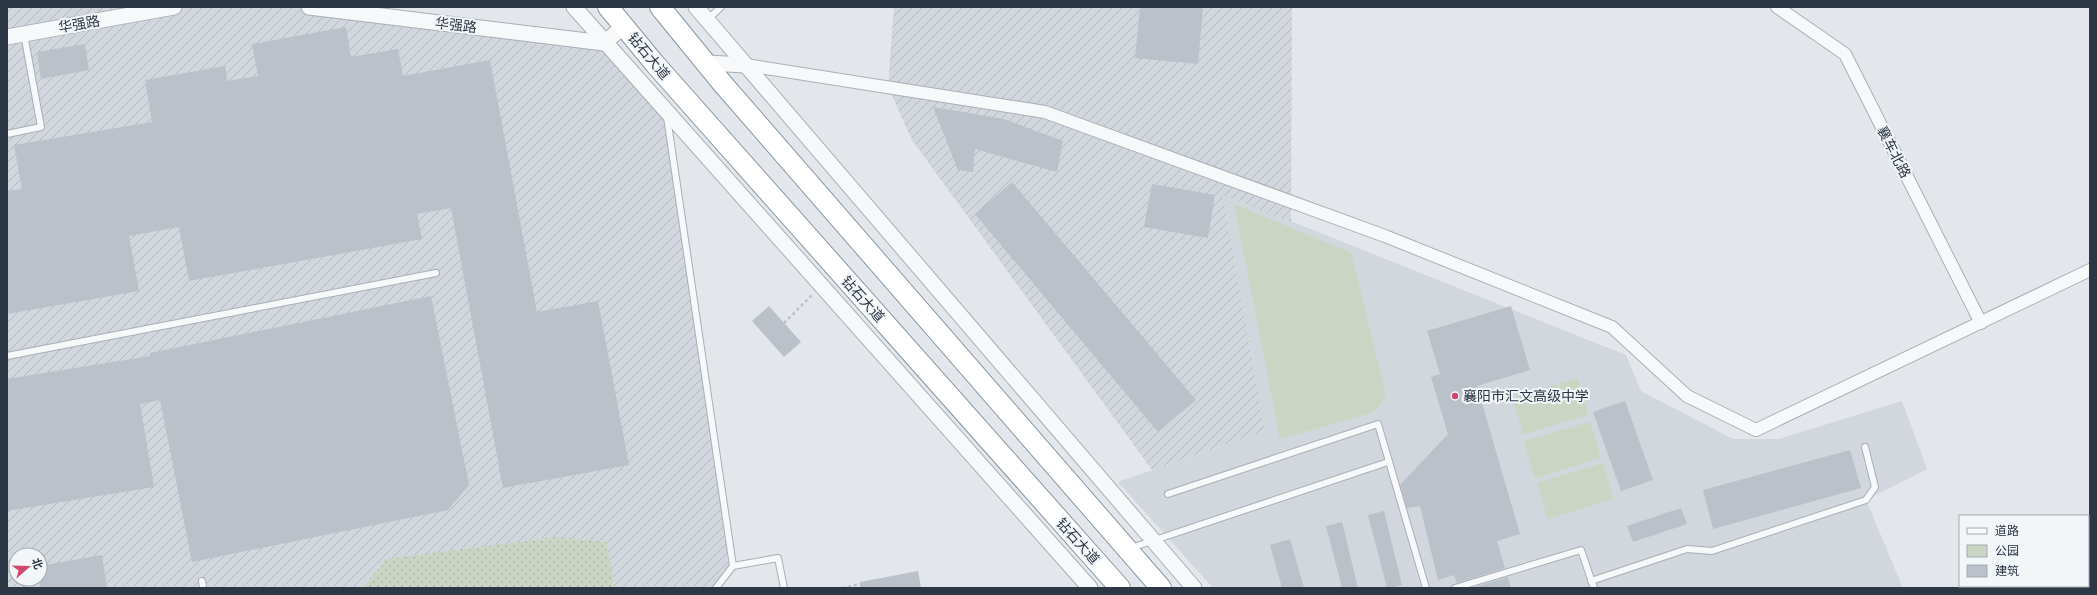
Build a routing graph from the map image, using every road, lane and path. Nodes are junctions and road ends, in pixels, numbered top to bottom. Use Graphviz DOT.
graph roads {
  1 [pos="174,7"];
  2 [pos="309,7"];
  3 [pos="574,7"];
  4 [pos="608,7"];
  5 [pos="660,7"];
  6 [pos="696,7"];
  7 [pos="721,7"];
  8 [pos="1777,7"];
  9 [pos="707,20"];
  10 [pos="624,26"];
  11 [pos="24,34"];
  12 [pos="7,37"];
  13 [pos="604,43"];
  14 [pos="706,63"];
  15 [pos="746,65"];
  16 [pos="666,113"];
  17 [pos="7,134"];
  18 [pos="2090,270"];
  19 [pos="436,273"];
  20 [pos="821,287"];
  21 [pos="784,323"];
  22 [pos="1981,323"];
  23 [pos="7,356"];
  24 [pos="1865,447"];
  25 [pos="1388,462"];
  26 [pos="1168,494"];
  27 [pos="1154,541"];
  28 [pos="1127,549"];
  29 [pos="733,566"];
  30 [pos="1591,581"];
  31 [pos="716,588"];
  32 [pos="784,588"];
  33 [pos="842,588"];
  34 [pos="871,588"];
  35 [pos="1090,588"];
  36 [pos="1120,588"];
  37 [pos="1161,588"];
  38 [pos="1194,588"];
  39 [pos="1426,588"];
  40 [pos="1455,588"];
  41 [pos="1594,588"];
  1 -- 11 [label="street, 华强路"];
  2 -- 13 [label="street, 华强路"];
  3 -- 13 [label="street"];
  4 -- 10 [label="highway, 钻石大道"];
  5 -- 14 [label="highway"];
  6 -- 9 [label="street"];
  7 -- 9 [label="lane"];
  8 -- 22 [label="street, 襄车北路"];
  9 -- 15 [label="street"];
  10 -- 13 [label="street"];
  10 -- 36 [label="highway, 钻石大道"];
  11 -- 12 [label="street, 华强路"];
  11 -- 17 [label="lane"];
  13 -- 16 [label="street"];
  14 -- 15 [label="street"];
  14 -- 28 [label="highway"];
  15 -- 22 [label="street"];
  15 -- 27 [label="street"];
  16 -- 20 [label="street"];
  16 -- 29 [label="lane"];
  18 -- 22 [label="street"];
  19 -- 23 [label="lane"];
  20 -- 21 [label="path"];
  20 -- 35 [label="street"];
  24 -- 30 [label="lane"];
  25 -- 26 [label="lane"];
  25 -- 27 [label="lane"];
  25 -- 39 [label="lane"];
  27 -- 28 [label="lane"];
  27 -- 38 [label="street"];
  28 -- 37 [label="highway"];
  29 -- 31 [label="lane"];
  29 -- 32 [label="lane"];
  30 -- 40 [label="lane"];
  30 -- 41 [label="lane"];
  33 -- 34 [label="path"];
}
